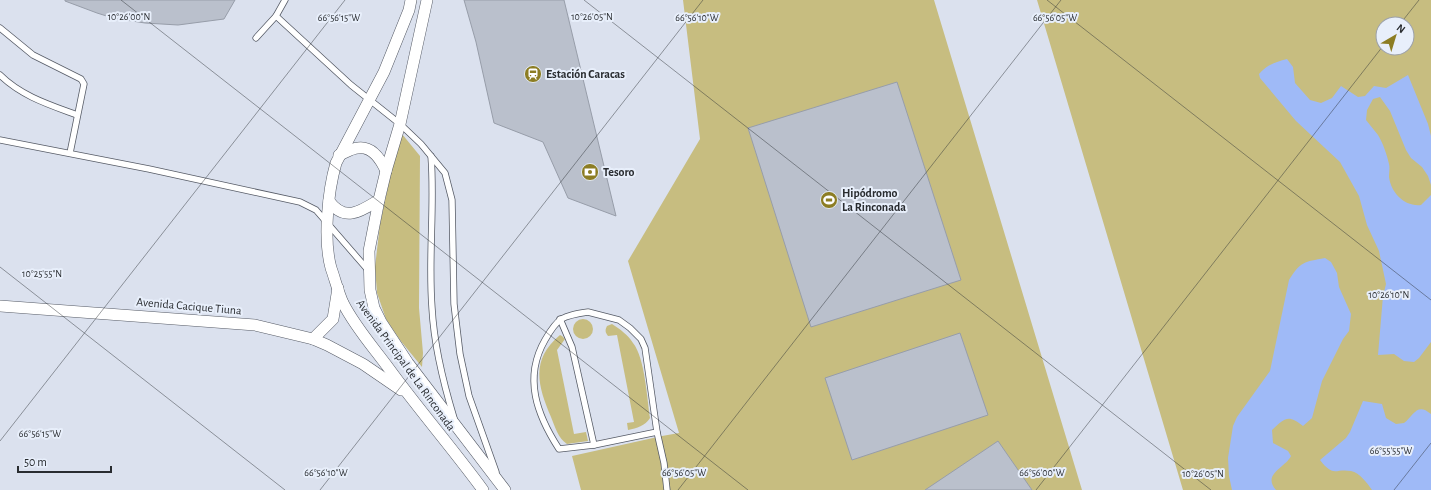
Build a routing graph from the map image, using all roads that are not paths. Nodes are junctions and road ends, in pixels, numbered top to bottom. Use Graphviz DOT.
graph roads {
  1 [pos="285,0"];
  2 [pos="411,0"];
  3 [pos="427,0"];
  4 [pos="276,16"];
  5 [pos="0,28"];
  6 [pos="256,38"];
  7 [pos="0,76"];
  8 [pos="369,99"];
  9 [pos="77,115"];
  10 [pos="400,124"];
  11 [pos="0,140"];
  12 [pos="70,153"];
  13 [pos="339,155"];
  14 [pos="431,156"];
  15 [pos="386,171"];
  16 [pos="379,200"];
  17 [pos="329,201"];
  18 [pos="328,223"];
  19 [pos="369,270"];
  20 [pos="338,287"];
  21 [pos="0,306"];
  22 [pos="560,319"];
  23 [pos="313,339"];
  24 [pos="409,395"];
  25 [pos="456,426"];
  26 [pos="657,432"];
  27 [pos="594,444"];
  28 [pos="502,486"];
  29 [pos="483,490"];
  30 [pos="667,490"];
  1 -- 4 [label="lane"];
  2 -- 8 [label="street, Avenida Principal de La Rinconada"];
  3 -- 10 [label="street, Avenida Principal de La Rinconada"];
  4 -- 6 [label="lane"];
  4 -- 8 [label="lane"];
  5 -- 9 [label="lane"];
  7 -- 9 [label="lane"];
  8 -- 10 [label="lane"];
  8 -- 13 [label="street, Avenida Principal de La Rinconada"];
  9 -- 12 [label="lane"];
  10 -- 14 [label="lane"];
  10 -- 15 [label="street, Avenida Principal de La Rinconada"];
  11 -- 12 [label="lane"];
  12 -- 18 [label="lane"];
  13 -- 15 [label="street"];
  13 -- 17 [label="street, Avenida Principal de La Rinconada"];
  14 -- 25 [label="lane"];
  14 -- 28 [label="lane"];
  15 -- 16 [label="street, Avenida Principal de La Rinconada"];
  16 -- 17 [label="street"];
  16 -- 19 [label="street, Avenida Principal de La Rinconada"];
  17 -- 18 [label="street, Avenida Principal de La Rinconada"];
  18 -- 19 [label="lane"];
  18 -- 20 [label="street, Avenida Principal de La Rinconada"];
  19 -- 25 [label="street, Avenida Principal de La Rinconada"];
  20 -- 23 [label="street"];
  20 -- 24 [label="street, Avenida Principal de La Rinconada"];
  21 -- 23 [label="street, Avenida Cacique Tiuna"];
  22 -- 26 [label="lane"];
  22 -- 27 [label="lane"];
  22 -- 27 [label="lane"];
  23 -- 24 [label="street, Avenida Cacique Tiuna"];
  24 -- 29 [label="street, Avenida Principal de La Rinconada"];
  25 -- 28 [label="street, Avenida Principal de La Rinconada"];
  26 -- 27 [label="lane"];
  26 -- 30 [label="lane"];
}
